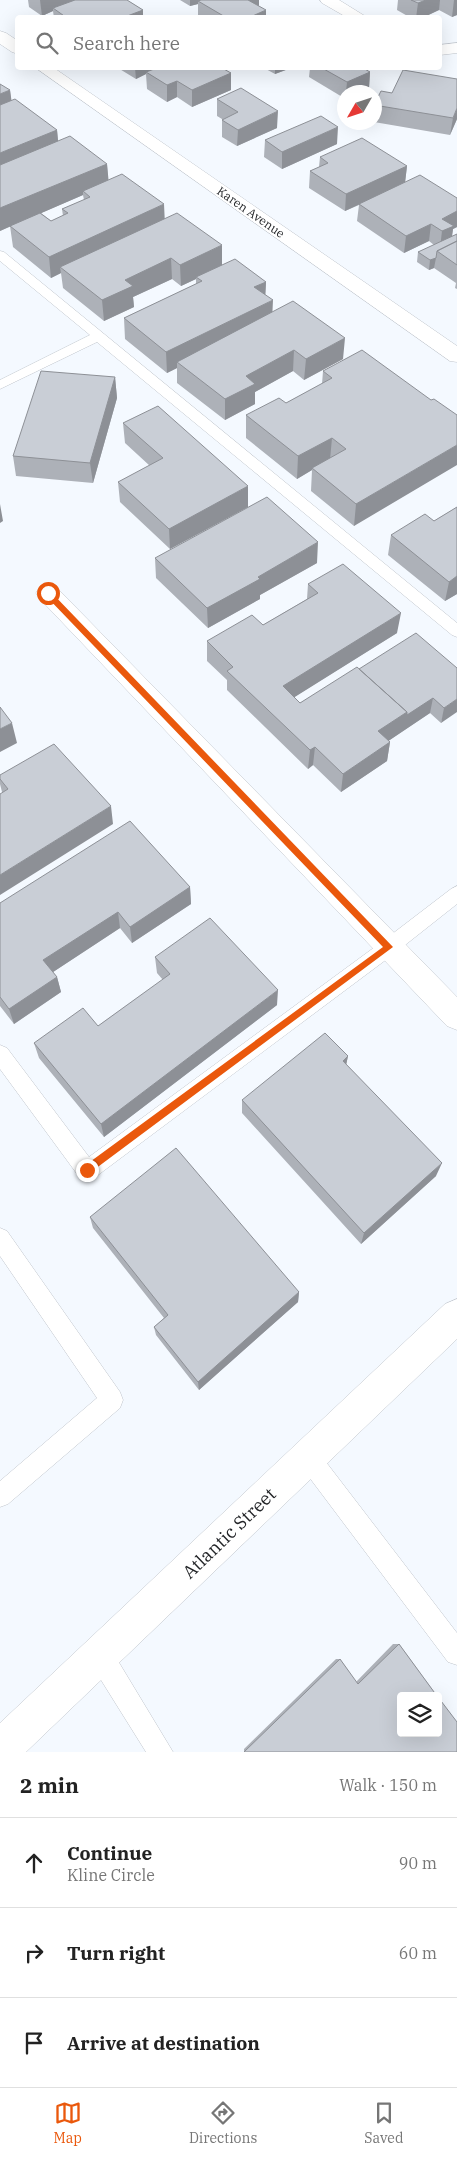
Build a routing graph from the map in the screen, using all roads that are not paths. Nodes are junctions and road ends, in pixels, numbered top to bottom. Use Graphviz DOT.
graph roads {
  1 [pos="328,0"];
  2 [pos="355,15"];
  3 [pos="0,36"];
  4 [pos="15,47"];
  5 [pos="457,48"];
  6 [pos="442,50"];
  7 [pos="47,70"];
  8 [pos="0,255"];
  9 [pos="99,336"];
  10 [pos="457,356"];
  11 [pos="0,385"];
  12 [pos="48,593"];
  13 [pos="457,631"];
  14 [pos="457,894"];
  15 [pos="389,947"];
  16 [pos="457,1017"];
  17 [pos="0,1054"];
  18 [pos="0,1238"];
  19 [pos="457,1316"];
  20 [pos="308,1457"];
  21 [pos="0,1496"];
  22 [pos="457,1652"];
  23 [pos="100,1655"];
  24 [pos="0,1751"];
  25 [pos="160,1752"];
  1 -- 2 [label="street"];
  3 -- 4 [label="street"];
  5 -- 6 [label="street"];
  7 -- 10 [label="street, Karen Avenue"];
  8 -- 9 [label="lane"];
  9 -- 11 [label="lane"];
  9 -- 13 [label="lane"];
  12 -- 15 [label="street"];
  14 -- 15 [label="lane"];
  15 -- 16 [label="street"];
  15 -- 17 [label="lane"];
  18 -- 21 [label="lane"];
  19 -- 20 [label="street, Atlantic Street"];
  20 -- 22 [label="lane"];
  20 -- 23 [label="street, Atlantic Street"];
  23 -- 24 [label="street, Atlantic Street"];
  23 -- 25 [label="lane"];
}
